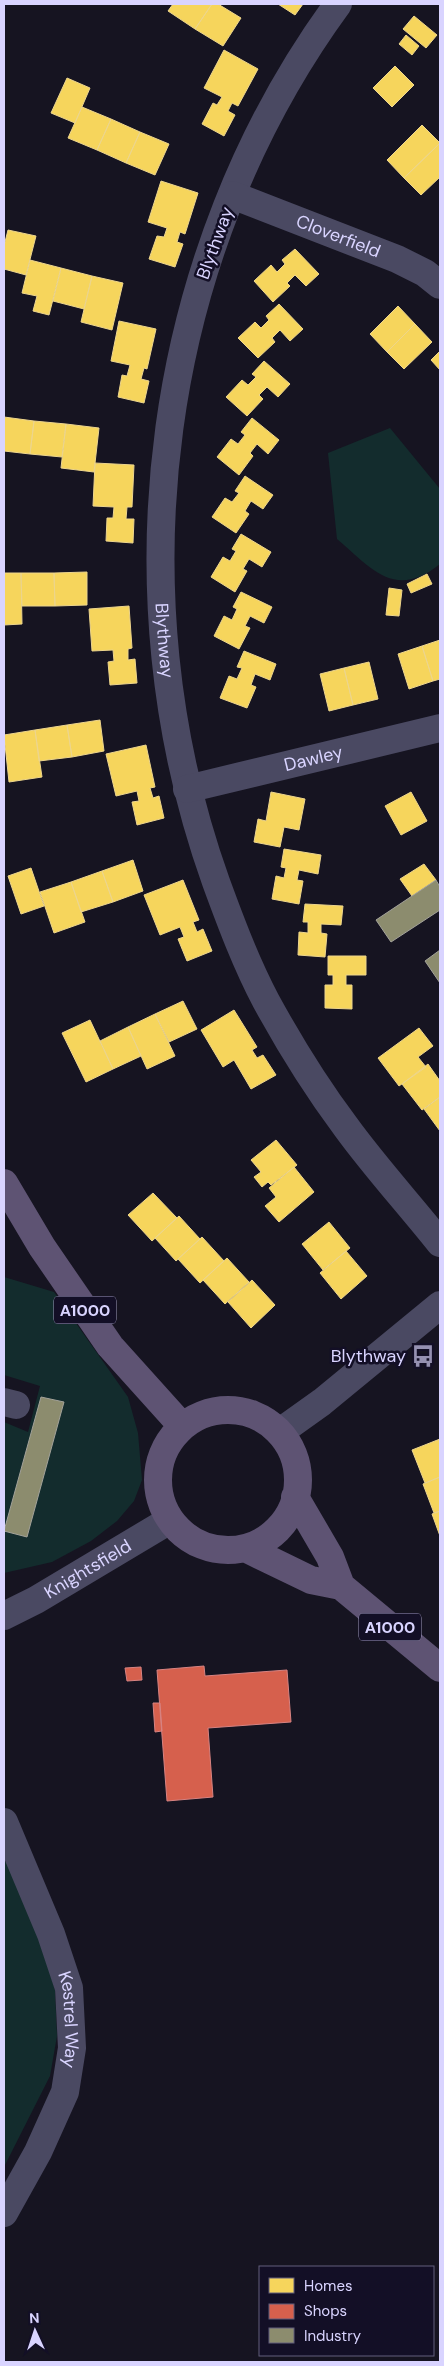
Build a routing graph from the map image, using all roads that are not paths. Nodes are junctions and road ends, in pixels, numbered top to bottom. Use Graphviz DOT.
graph roads {
  1 [pos="338,4"];
  2 [pos="232,195"];
  3 [pos="440,285"];
  4 [pos="440,728"];
  5 [pos="187,789"];
  6 [pos="4,1183"];
  7 [pos="440,1243"];
  8 [pos="440,1305"];
  9 [pos="182,1426"];
  10 [pos="280,1432"];
  11 [pos="296,1497"];
  12 [pos="170,1520"];
  13 [pos="247,1549"];
  14 [pos="341,1586"];
  15 [pos="4,1616"];
  16 [pos="440,1668"];
  17 [pos="4,1822"];
  18 [pos="4,2213"];
  1 -- 2 [label="street, Blythway"];
  2 -- 3 [label="street, Cloverfield"];
  2 -- 5 [label="street, Blythway"];
  4 -- 5 [label="street, Dawley"];
  5 -- 7 [label="street, Blythway"];
  6 -- 9 [label="main road, A1000"];
  8 -- 10 [label="street"];
  9 -- 10 [label="main road, A1000"];
  9 -- 12 [label="main road, A1000"];
  10 -- 11 [label="main road, A1000"];
  11 -- 13 [label="main road, A1000"];
  11 -- 14 [label="main road, A1000"];
  12 -- 13 [label="main road, A1000"];
  12 -- 15 [label="street, Knightsfield"];
  13 -- 14 [label="main road, A1000"];
  14 -- 16 [label="main road, A1000"];
  17 -- 18 [label="street, Kestrel Way"];
}
